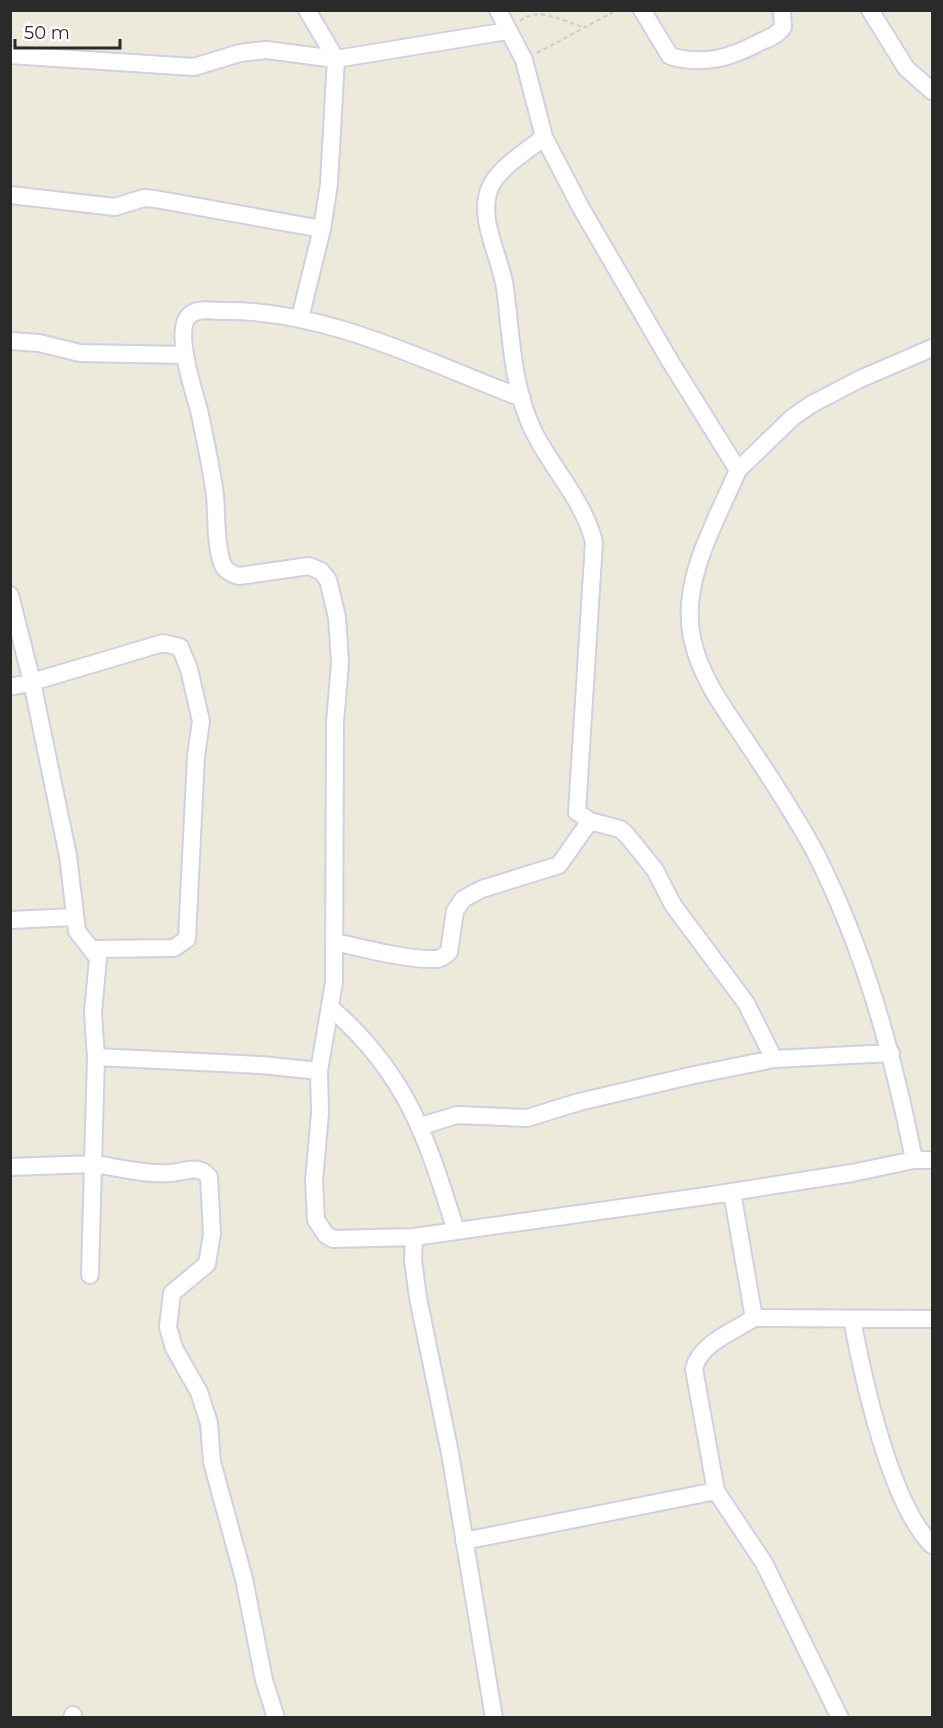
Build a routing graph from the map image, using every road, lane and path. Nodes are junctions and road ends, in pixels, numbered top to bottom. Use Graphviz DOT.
graph roads {
  1 [pos="307,10"];
  2 [pos="498,10"];
  3 [pos="617,10"];
  4 [pos="642,10"];
  5 [pos="782,10"];
  6 [pos="870,10"];
  7 [pos="585,27"];
  8 [pos="507,31"];
  9 [pos="10,55"];
  10 [pos="336,59"];
  11 [pos="524,60"];
  12 [pos="933,91"];
  13 [pos="544,138"];
  14 [pos="10,195"];
  15 [pos="322,229"];
  16 [pos="300,318"];
  17 [pos="10,341"];
  18 [pos="933,348"];
  19 [pos="185,355"];
  20 [pos="522,398"];
  21 [pos="738,470"];
  22 [pos="10,595"];
  23 [pos="32,682"];
  24 [pos="10,687"];
  25 [pos="590,821"];
  26 [pos="75,917"];
  27 [pos="10,920"];
  28 [pos="335,942"];
  29 [pos="94,949"];
  30 [pos="331,1008"];
  31 [pos="891,1053"];
  32 [pos="96,1057"];
  33 [pos="774,1059"];
  34 [pos="319,1071"];
  35 [pos="421,1125"];
  36 [pos="914,1160"];
  37 [pos="933,1160"];
  38 [pos="93,1164"];
  39 [pos="10,1167"];
  40 [pos="732,1192"];
  41 [pos="456,1231"];
  42 [pos="414,1237"];
  43 [pos="90,1275"];
  44 [pos="754,1318"];
  45 [pos="852,1319"];
  46 [pos="933,1319"];
  47 [pos="716,1491"];
  48 [pos="464,1541"];
  49 [pos="933,1545"];
  50 [pos="276,1718"];
  51 [pos="494,1718"];
  52 [pos="840,1718"];
  1 -- 10 [label="street"];
  2 -- 8 [label="street"];
  3 -- 7 [label="path"];
  4 -- 5 [label="street"];
  6 -- 12 [label="street"];
  7 -- 8 [label="path"];
  7 -- 11 [label="path"];
  8 -- 10 [label="street"];
  8 -- 11 [label="street"];
  9 -- 10 [label="street"];
  10 -- 15 [label="street"];
  11 -- 13 [label="street"];
  13 -- 20 [label="street"];
  13 -- 21 [label="street"];
  14 -- 15 [label="street"];
  15 -- 16 [label="street"];
  16 -- 19 [label="street"];
  16 -- 20 [label="street"];
  17 -- 19 [label="street"];
  18 -- 21 [label="street"];
  19 -- 28 [label="street"];
  20 -- 25 [label="street"];
  21 -- 31 [label="street"];
  22 -- 23 [label="street"];
  23 -- 24 [label="street"];
  23 -- 26 [label="street"];
  23 -- 29 [label="street"];
  25 -- 28 [label="street"];
  25 -- 33 [label="street"];
  26 -- 27 [label="street"];
  26 -- 29 [label="street"];
  28 -- 30 [label="street"];
  29 -- 32 [label="street"];
  30 -- 34 [label="street"];
  30 -- 35 [label="street"];
  31 -- 33 [label="street"];
  31 -- 36 [label="street"];
  32 -- 34 [label="street"];
  32 -- 38 [label="street"];
  33 -- 35 [label="street"];
  34 -- 42 [label="street"];
  35 -- 41 [label="street"];
  36 -- 37 [label="street"];
  36 -- 40 [label="street"];
  38 -- 39 [label="street"];
  38 -- 43 [label="street"];
  38 -- 50 [label="street"];
  40 -- 41 [label="street"];
  40 -- 44 [label="street"];
  41 -- 42 [label="street"];
  42 -- 48 [label="street"];
  44 -- 45 [label="street"];
  44 -- 47 [label="street"];
  45 -- 46 [label="street"];
  45 -- 49 [label="street"];
  47 -- 48 [label="street"];
  47 -- 52 [label="street"];
  48 -- 51 [label="street"];
}
